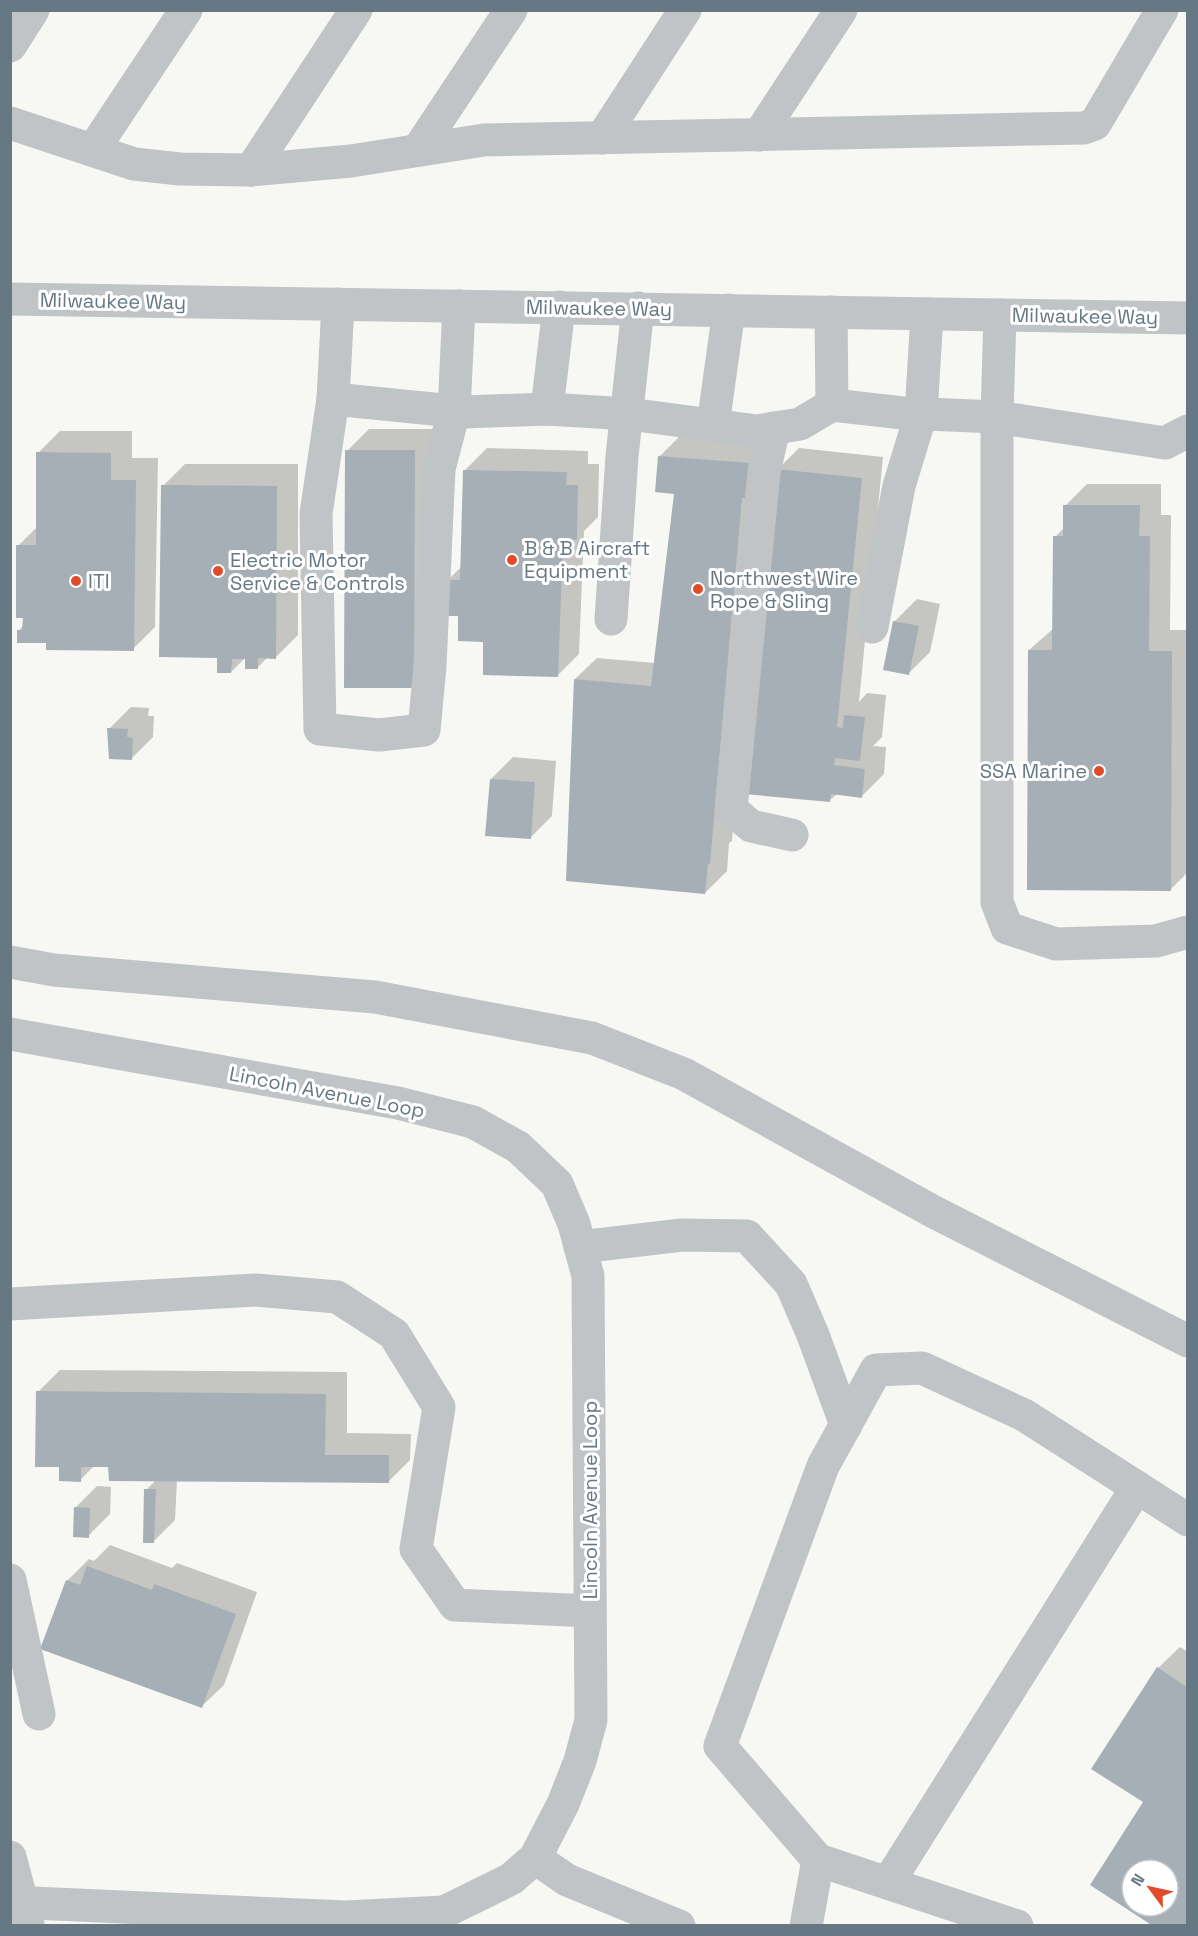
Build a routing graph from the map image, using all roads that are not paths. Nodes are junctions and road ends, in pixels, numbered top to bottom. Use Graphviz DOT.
graph roads {
  1 [pos="33,10"];
  2 [pos="186,10"];
  3 [pos="356,10"];
  4 [pos="511,10"];
  5 [pos="685,10"];
  6 [pos="841,10"];
  7 [pos="1162,10"];
  8 [pos="10,46"];
  9 [pos="10,123"];
  10 [pos="759,135"];
  11 [pos="602,138"];
  12 [pos="93,150"];
  13 [pos="418,150"];
  14 [pos="250,170"];
  15 [pos="10,299"];
  16 [pos="338,304"];
  17 [pos="459,306"];
  18 [pos="559,307"];
  19 [pos="638,308"];
  20 [pos="729,310"];
  21 [pos="831,312"];
  22 [pos="927,314"];
  23 [pos="1000,315"];
  24 [pos="1188,318"];
  25 [pos="333,399"];
  26 [pos="832,405"];
  27 [pos="546,409"];
  28 [pos="454,411"];
  29 [pos="628,414"];
  30 [pos="921,414"];
  31 [pos="997,417"];
  32 [pos="712,425"];
  33 [pos="774,428"];
  34 [pos="1188,431"];
  35 [pos="611,619"];
  36 [pos="872,627"];
  37 [pos="792,835"];
  38 [pos="1188,932"];
  39 [pos="10,963"];
  40 [pos="10,1034"];
  41 [pos="580,1246"];
  42 [pos="10,1304"];
  43 [pos="1188,1341"];
  44 [pos="846,1425"];
  45 [pos="1137,1487"];
  46 [pos="1188,1520"];
  47 [pos="10,1580"];
  48 [pos="590,1611"];
  49 [pos="39,1714"];
  50 [pos="10,1857"];
  51 [pos="535,1858"];
  52 [pos="818,1860"];
  53 [pos="888,1883"];
  54 [pos="20,1910"];
  55 [pos="679,1926"];
  56 [pos="806,1926"];
  57 [pos="1017,1926"];
  1 -- 8 [label="street"];
  2 -- 12 [label="street"];
  3 -- 14 [label="street"];
  4 -- 13 [label="street"];
  5 -- 11 [label="street"];
  6 -- 10 [label="street"];
  7 -- 10 [label="street"];
  9 -- 12 [label="street"];
  10 -- 11 [label="street"];
  11 -- 13 [label="street"];
  12 -- 14 [label="street"];
  13 -- 14 [label="street"];
  15 -- 16 [label="street, Milwaukee Way"];
  16 -- 17 [label="street, Milwaukee Way"];
  16 -- 25 [label="street"];
  17 -- 18 [label="street, Milwaukee Way"];
  17 -- 28 [label="street"];
  18 -- 19 [label="street, Milwaukee Way"];
  18 -- 27 [label="street"];
  19 -- 20 [label="street, Milwaukee Way"];
  19 -- 29 [label="street"];
  20 -- 21 [label="street, Milwaukee Way"];
  20 -- 32 [label="street"];
  21 -- 22 [label="street, Milwaukee Way"];
  21 -- 26 [label="street"];
  22 -- 23 [label="street, Milwaukee Way"];
  22 -- 30 [label="street"];
  23 -- 24 [label="street, Milwaukee Way"];
  23 -- 31 [label="street"];
  25 -- 28 [label="street"];
  25 -- 28 [label="street"];
  26 -- 30 [label="street"];
  26 -- 33 [label="street"];
  27 -- 28 [label="street"];
  27 -- 29 [label="street"];
  29 -- 32 [label="street"];
  29 -- 35 [label="street"];
  30 -- 31 [label="street"];
  30 -- 36 [label="street"];
  31 -- 34 [label="street"];
  31 -- 38 [label="street"];
  32 -- 33 [label="street"];
  33 -- 37 [label="street"];
  39 -- 43 [label="street"];
  40 -- 41 [label="street, Lincoln Avenue Loop"];
  41 -- 44 [label="street"];
  41 -- 48 [label="street, Lincoln Avenue Loop"];
  42 -- 48 [label="street"];
  44 -- 45 [label="street"];
  44 -- 52 [label="street"];
  45 -- 46 [label="street"];
  45 -- 53 [label="street"];
  47 -- 49 [label="street"];
  48 -- 51 [label="street, Lincoln Avenue Loop"];
  50 -- 54 [label="street"];
  51 -- 54 [label="street, Lincoln Avenue Loop"];
  51 -- 55 [label="street"];
  52 -- 53 [label="street"];
  52 -- 56 [label="street"];
  53 -- 57 [label="street"];
}
